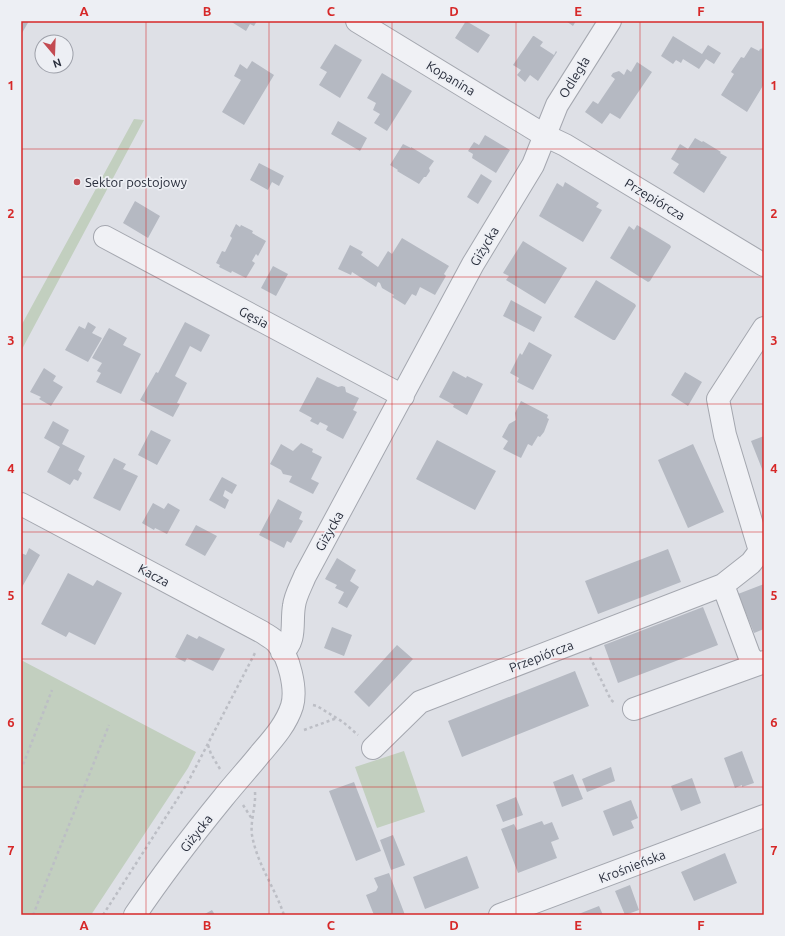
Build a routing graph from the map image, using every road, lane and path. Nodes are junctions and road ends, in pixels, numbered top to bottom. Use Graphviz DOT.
graph roads {
  1 [pos="357,21"];
  2 [pos="610,21"];
  3 [pos="544,135"];
  4 [pos="105,237"];
  5 [pos="764,265"];
  6 [pos="764,328"];
  7 [pos="403,396"];
  8 [pos="21,504"];
  9 [pos="723,586"];
  10 [pos="257,648"];
  11 [pos="282,652"];
  12 [pos="760,664"];
  13 [pos="52,690"];
  14 [pos="293,699"];
  15 [pos="634,709"];
  16 [pos="337,718"];
  17 [pos="109,725"];
  18 [pos="303,730"];
  19 [pos="373,748"];
  20 [pos="21,770"];
  21 [pos="255,790"];
  22 [pos="764,816"];
  23 [pos="33,915"];
  24 [pos="103,915"];
  25 [pos="135,915"];
  26 [pos="284,915"];
  27 [pos="500,915"];
  1 -- 3 [label="street, Kopanina"];
  2 -- 3 [label="street, Odległa"];
  3 -- 5 [label="street, Przepiórcza"];
  3 -- 7 [label="street, Giżycka"];
  4 -- 7 [label="street, Gęsia"];
  6 -- 9 [label="street, Przepiórcza"];
  7 -- 11 [label="street, Giżycka"];
  8 -- 11 [label="street, Kacza"];
  9 -- 12 [label="street"];
  9 -- 19 [label="street, Przepiórcza"];
  10 -- 24 [label="path"];
  11 -- 14 [label="street, Giżycka"];
  12 -- 15 [label="street"];
  13 -- 20 [label="path"];
  14 -- 16 [label="path"];
  14 -- 25 [label="street, Giżycka"];
  16 -- 18 [label="path"];
  16 -- 19 [label="path"];
  17 -- 23 [label="path"];
  21 -- 26 [label="path"];
  22 -- 27 [label="street, Krośnieńska"];
}
